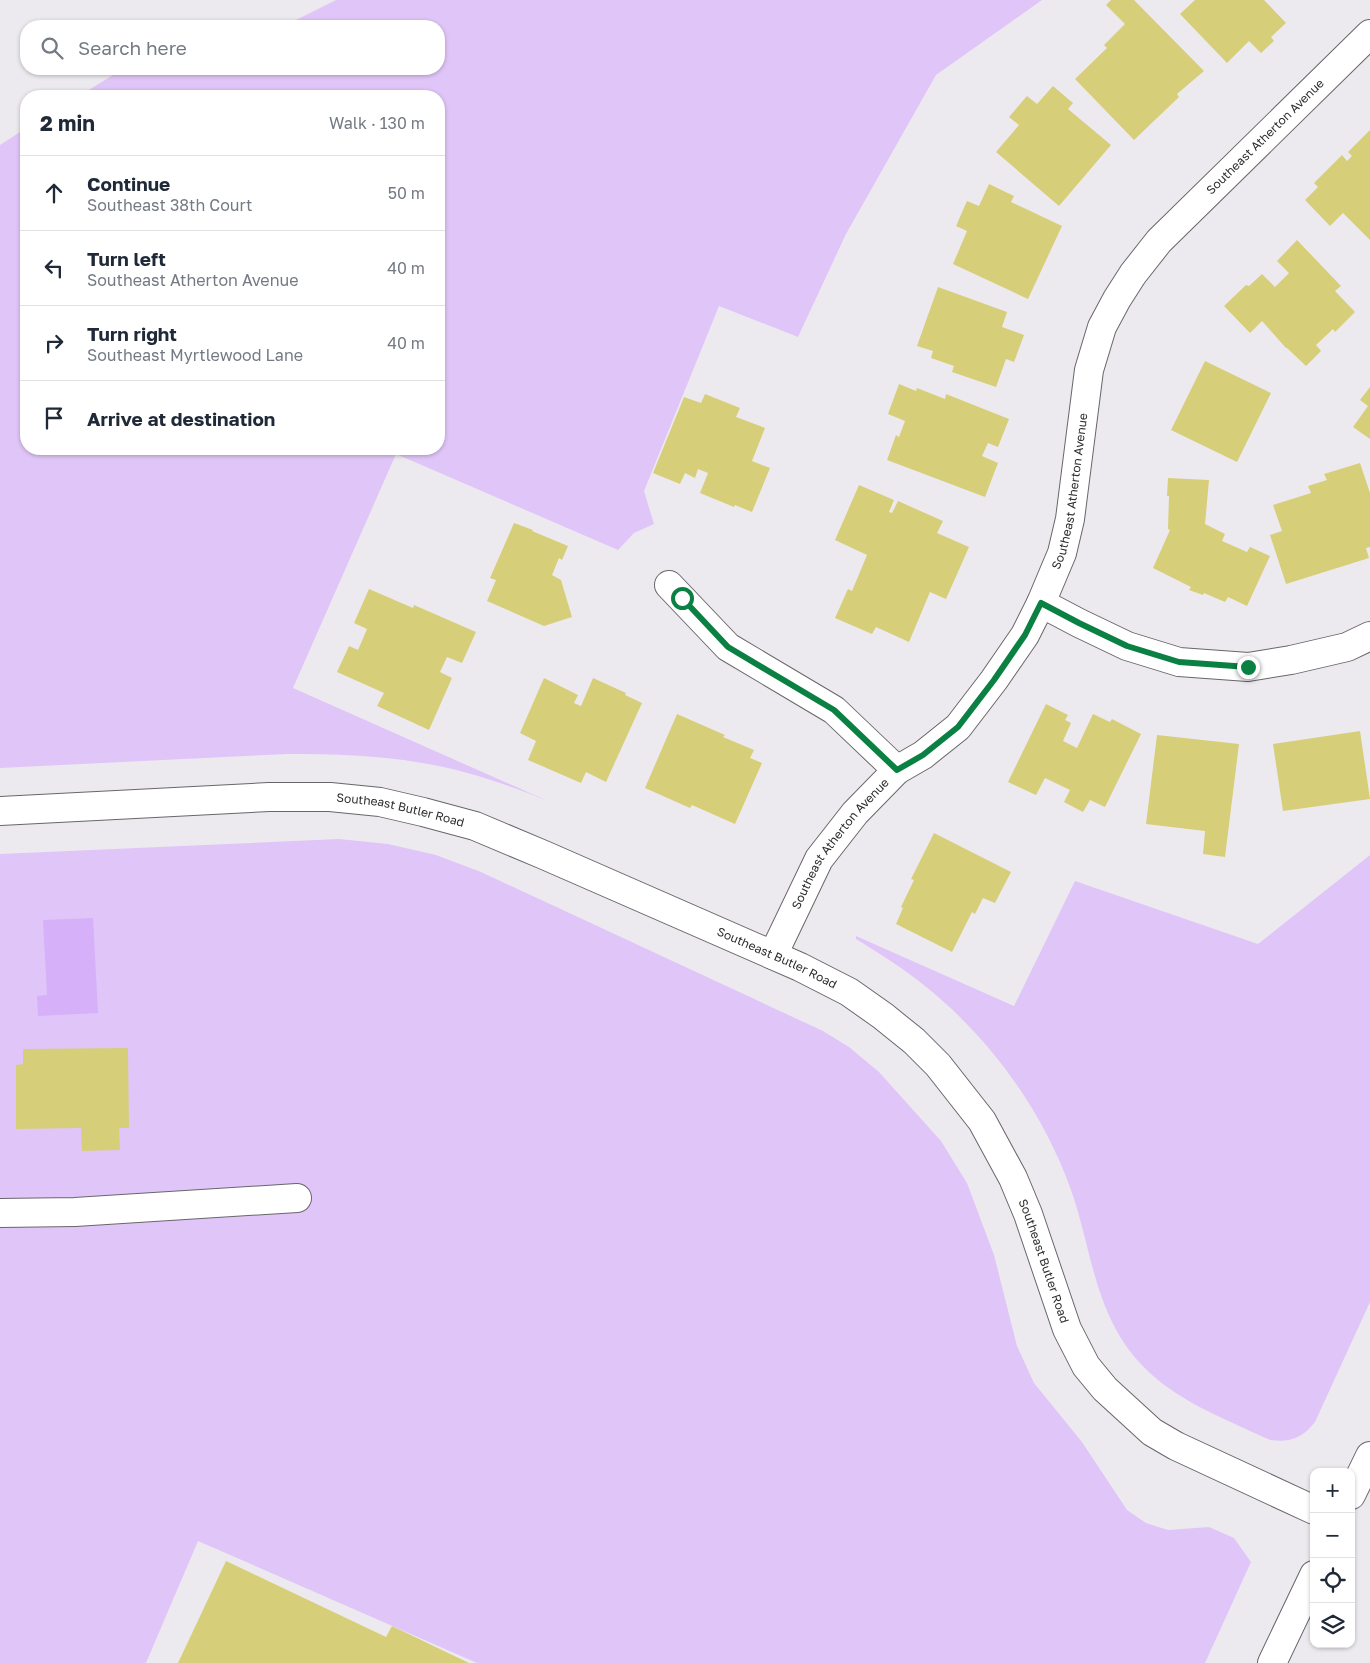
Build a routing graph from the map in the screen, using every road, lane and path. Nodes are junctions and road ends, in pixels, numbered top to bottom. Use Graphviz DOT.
graph roads {
  1 [pos="1370,34"];
  2 [pos="669,585"];
  3 [pos="1041,603"];
  4 [pos="1370,636"];
  5 [pos="897,770"];
  6 [pos="0,810"];
  7 [pos="773,955"];
  8 [pos="297,1198"];
  9 [pos="0,1214"];
  10 [pos="1370,1456"];
  11 [pos="1355,1487"];
  12 [pos="1310,1508"];
  13 [pos="1310,1583"];
  14 [pos="1272,1663"];
  1 -- 3 [label="street, Southeast Atherton Avenue"];
  2 -- 5 [label="street"];
  3 -- 4 [label="street"];
  3 -- 5 [label="street, Southeast Atherton Avenue"];
  5 -- 7 [label="street, Southeast Atherton Avenue"];
  6 -- 7 [label="street, Southeast Butler Road"];
  7 -- 12 [label="street, Southeast Butler Road"];
  8 -- 9 [label="street"];
  10 -- 11 [label="street"];
  13 -- 14 [label="street"];
}
